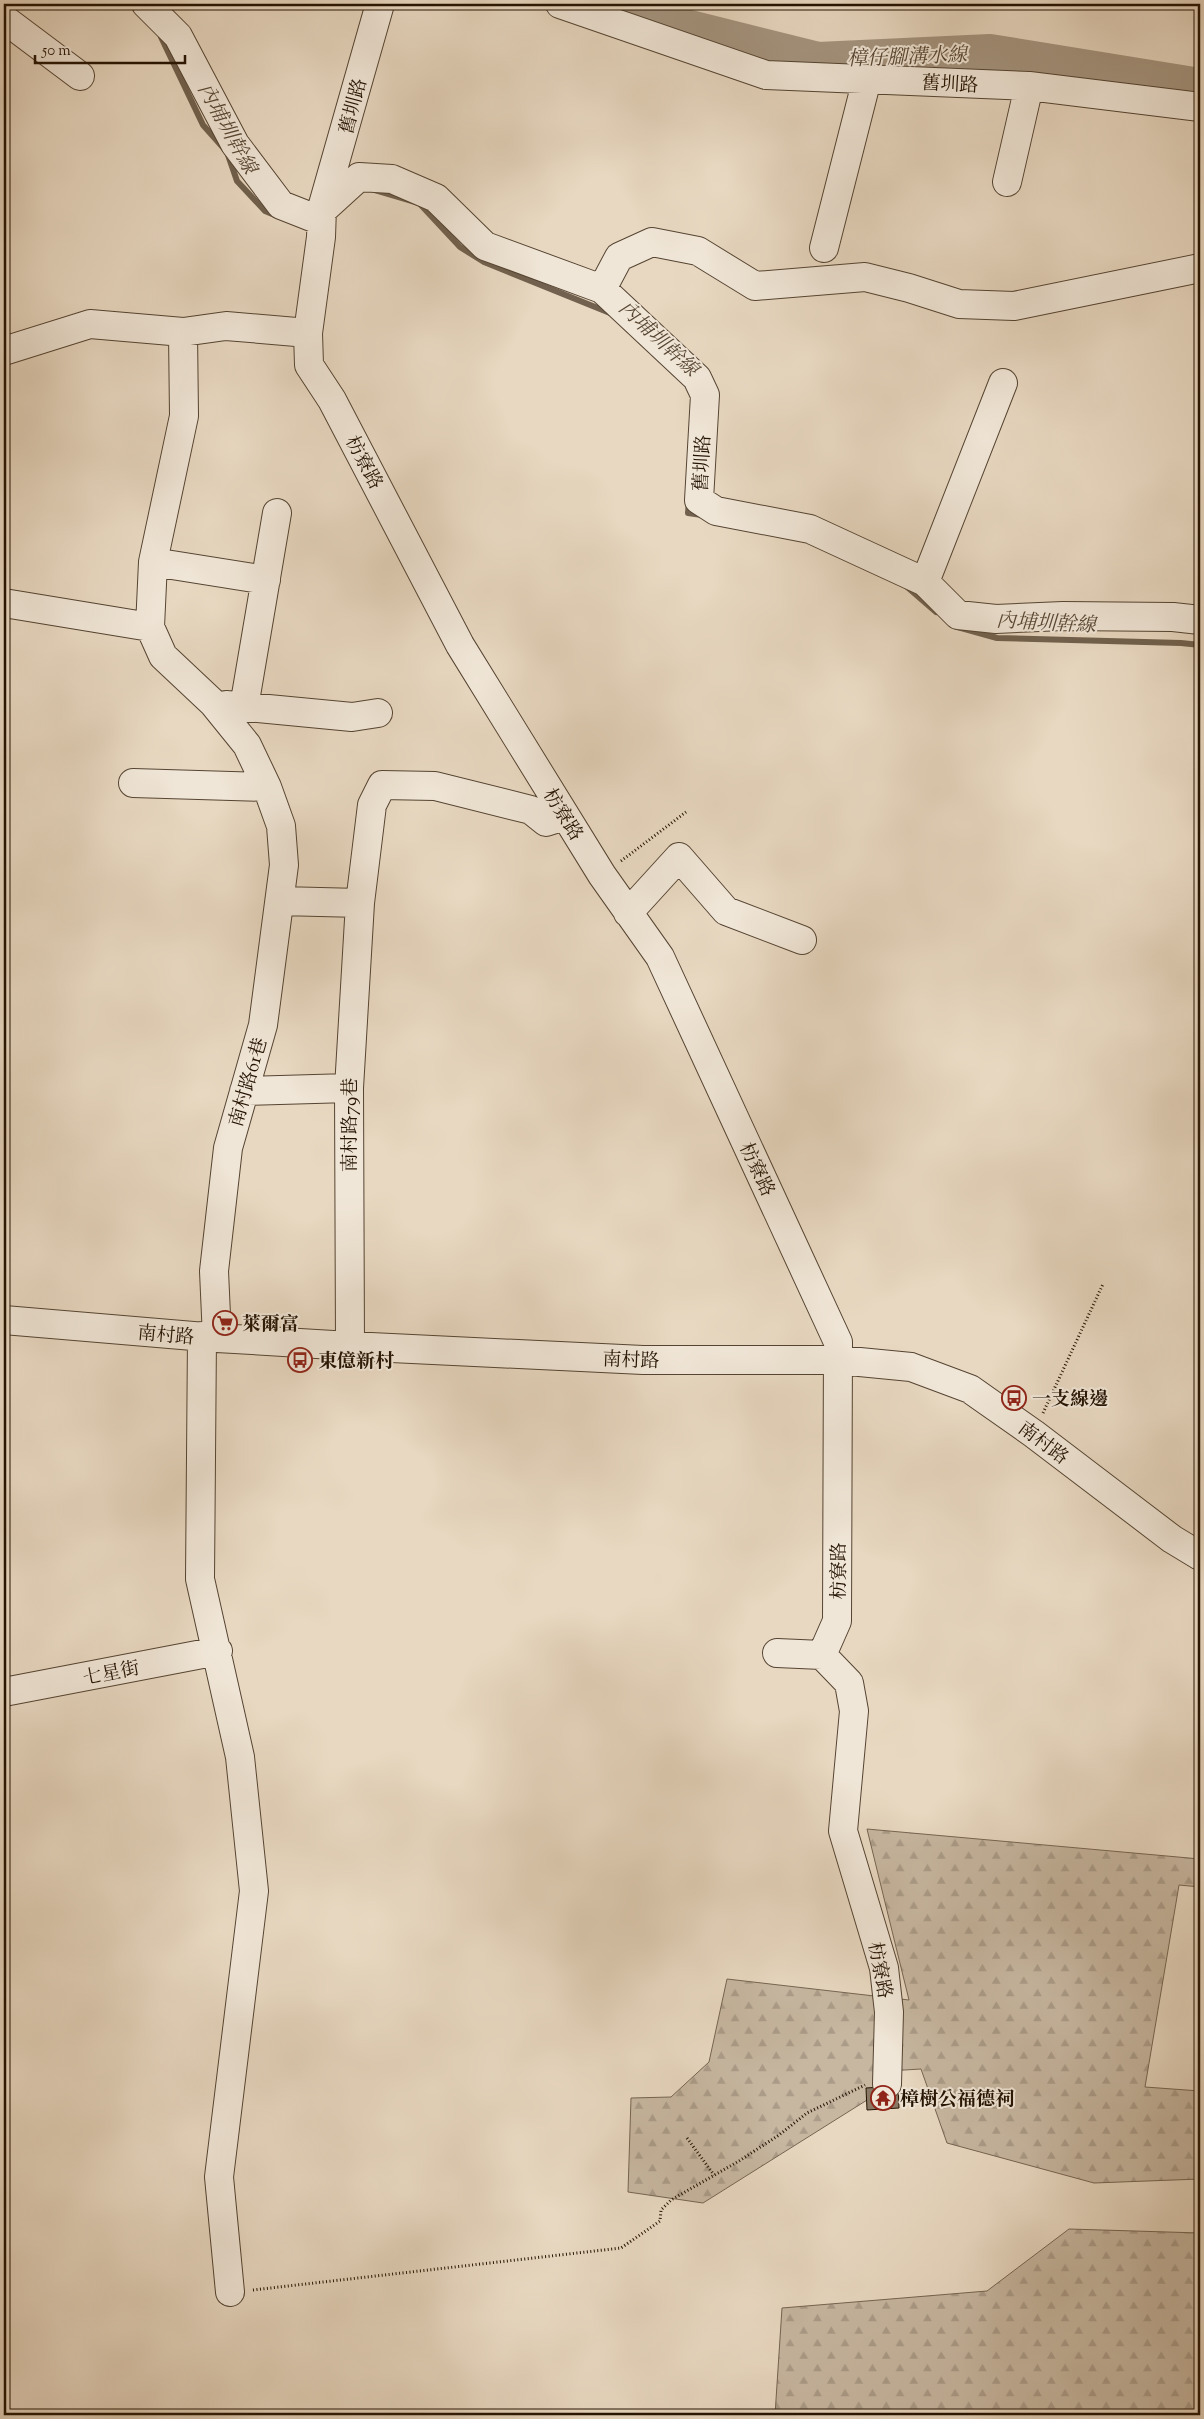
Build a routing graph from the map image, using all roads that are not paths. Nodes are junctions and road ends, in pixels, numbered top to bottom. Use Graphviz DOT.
graph roads {
  1 [pos="146,4"];
  2 [pos="380,4"];
  3 [pos="560,4"];
  4 [pos="4,20"];
  5 [pos="80,76"];
  6 [pos="867,79"];
  7 [pos="1029,86"];
  8 [pos="1200,107"];
  9 [pos="1007,182"];
  10 [pos="322,208"];
  11 [pos="824,248"];
  12 [pos="1200,268"];
  13 [pos="602,289"];
  14 [pos="183,332"];
  15 [pos="308,333"];
  16 [pos="4,350"];
  17 [pos="1003,383"];
  18 [pos="277,513"];
  19 [pos="153,562"];
  20 [pos="266,580"];
  21 [pos="925,582"];
  22 [pos="4,603"];
  23 [pos="1200,620"];
  24 [pos="150,627"];
  25 [pos="212,704"];
  26 [pos="244,707"];
  27 [pos="378,713"];
  28 [pos="133,782"];
  29 [pos="267,786"];
  30 [pos="565,816"];
  31 [pos="280,901"];
  32 [pos="360,904"];
  33 [pos="628,913"];
  34 [pos="802,940"];
  35 [pos="349,1088"];
  36 [pos="244,1091"];
  37 [pos="4,1320"];
  38 [pos="210,1338"];
  39 [pos="350,1346"];
  40 [pos="839,1360"];
  41 [pos="1200,1556"];
  42 [pos="218,1651"];
  43 [pos="777,1653"];
  44 [pos="822,1656"];
  45 [pos="4,1692"];
  46 [pos="887,2084"];
  47 [pos="230,2292"];
  1 -- 10 [label="street, 舊圳路"];
  2 -- 10 [label="street, 舊圳路"];
  3 -- 6 [label="street, 舊圳路"];
  4 -- 5 [label="street"];
  6 -- 7 [label="street, 舊圳路"];
  6 -- 11 [label="street"];
  7 -- 8 [label="street, 舊圳路"];
  7 -- 9 [label="street"];
  10 -- 13 [label="street, 舊圳路"];
  10 -- 15 [label="street, 舊圳路"];
  12 -- 13 [label="street"];
  13 -- 21 [label="street, 舊圳路"];
  14 -- 15 [label="street"];
  14 -- 16 [label="street"];
  14 -- 19 [label="street"];
  15 -- 30 [label="street, 枋寮路"];
  17 -- 21 [label="street"];
  18 -- 20 [label="street"];
  19 -- 20 [label="street"];
  19 -- 24 [label="street"];
  20 -- 26 [label="street"];
  21 -- 23 [label="street, 舊圳路"];
  22 -- 24 [label="street"];
  24 -- 25 [label="street"];
  25 -- 26 [label="street"];
  25 -- 29 [label="street"];
  26 -- 27 [label="street"];
  28 -- 29 [label="street"];
  29 -- 31 [label="street, 南村路61巷"];
  30 -- 32 [label="street, 南村路79巷"];
  30 -- 33 [label="street, 枋寮路"];
  31 -- 32 [label="street"];
  31 -- 36 [label="street, 南村路61巷"];
  32 -- 35 [label="street, 南村路79巷"];
  33 -- 34 [label="street"];
  33 -- 40 [label="street, 枋寮路"];
  35 -- 36 [label="street"];
  35 -- 39 [label="street, 南村路79巷"];
  36 -- 38 [label="street, 南村路61巷"];
  37 -- 38 [label="street, 南村路"];
  38 -- 39 [label="street, 南村路"];
  38 -- 42 [label="street, 南村路61巷"];
  39 -- 40 [label="street, 南村路"];
  40 -- 41 [label="street, 南村路"];
  40 -- 44 [label="street, 枋寮路"];
  42 -- 45 [label="street, 七星街"];
  42 -- 47 [label="street, 南村路61巷"];
  43 -- 44 [label="street"];
  44 -- 46 [label="street, 枋寮路"];
}
